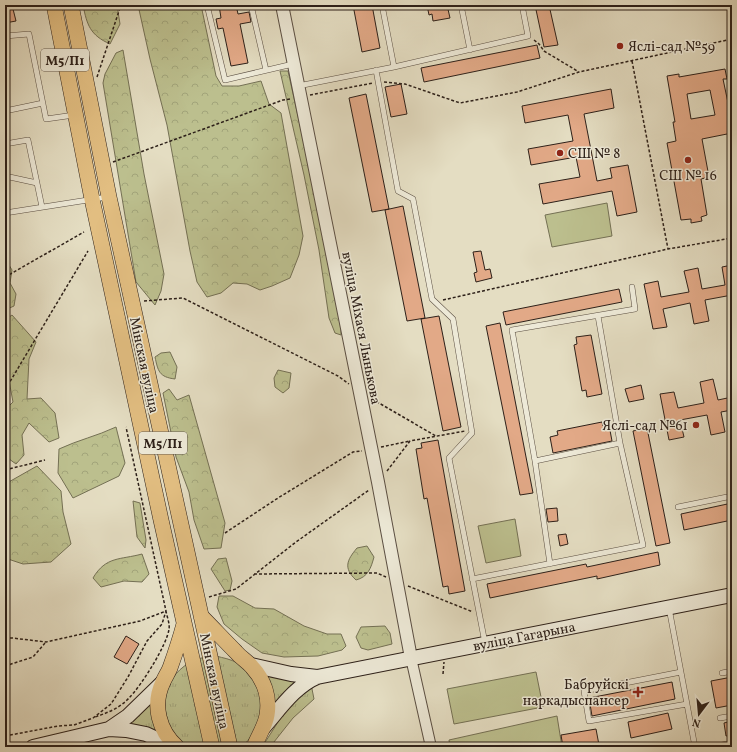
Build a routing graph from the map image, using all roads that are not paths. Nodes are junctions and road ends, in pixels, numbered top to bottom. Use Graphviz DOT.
graph roads {
  1 [pos="54,5"];
  2 [pos="71,5"];
  3 [pos="207,5"];
  4 [pos="251,5"];
  5 [pos="282,5"];
  6 [pos="382,5"];
  7 [pos="461,5"];
  8 [pos="522,5"];
  9 [pos="5,36"];
  10 [pos="470,50"];
  11 [pos="293,64"];
  12 [pos="394,67"];
  13 [pos="266,70"];
  14 [pos="376,70"];
  15 [pos="299,92"];
  16 [pos="43,103"];
  17 [pos="5,111"];
  18 [pos="84,113"];
  19 [pos="5,144"];
  20 [pos="5,176"];
  21 [pos="37,183"];
  22 [pos="109,197"];
  23 [pos="92,199"];
  24 [pos="42,207"];
  25 [pos="5,213"];
  26 [pos="632,287"];
  27 [pos="598,316"];
  28 [pos="620,443"];
  29 [pos="535,461"];
  30 [pos="732,496"];
  31 [pos="678,507"];
  32 [pos="550,564"];
  33 [pos="472,579"];
  34 [pos="732,595"];
  35 [pos="669,608"];
  36 [pos="201,616"];
  37 [pos="185,621"];
  38 [pos="485,644"];
  39 [pos="209,651"];
  40 [pos="192,654"];
  41 [pos="410,658"];
  42 [pos="246,662"];
  43 [pos="732,671"];
  44 [pos="681,672"];
  45 [pos="722,673"];
  46 [pos="317,677"];
  47 [pos="165,678"];
  48 [pos="687,704"];
  49 [pos="732,716"];
  50 [pos="720,718"];
  51 [pos="109,729"];
  52 [pos="256,740"];
  53 [pos="732,743"];
  54 [pos="32,747"];
  55 [pos="174,747"];
  56 [pos="177,747"];
  57 [pos="212,747"];
  58 [pos="230,747"];
  59 [pos="431,747"];
  60 [pos="695,747"];
  61 [pos="712,747"];
  1 -- 18 [label="main road, Мінская вуліца / М5/П1"];
  2 -- 18 [label="main road, Мінская вуліца / М5/П1"];
  3 -- 13 [label="lane"];
  4 -- 13 [label="lane"];
  5 -- 11 [label="street, вуліца Міхася Лынькова"];
  6 -- 12 [label="lane"];
  7 -- 10 [label="lane"];
  8 -- 10 [label="lane"];
  9 -- 16 [label="lane"];
  10 -- 12 [label="lane"];
  11 -- 13 [label="lane"];
  11 -- 15 [label="street, вуліца Міхася Лынькова"];
  12 -- 14 [label="lane"];
  14 -- 15 [label="lane"];
  14 -- 33 [label="lane"];
  15 -- 41 [label="street, вуліца Міхася Лынькова"];
  16 -- 17 [label="lane"];
  16 -- 18 [label="lane"];
  18 -- 22 [label="main road, Мінская вуліца / М5/П1"];
  18 -- 23 [label="main road, Мінская вуліца / М5/П1"];
  19 -- 21 [label="lane"];
  20 -- 21 [label="lane"];
  21 -- 24 [label="lane"];
  22 -- 23 [label="lane"];
  22 -- 36 [label="main road, Мінская вуліца / М5/П1"];
  23 -- 24 [label="lane"];
  23 -- 37 [label="main road, Мінская вуліца / М5/П1"];
  24 -- 25 [label="lane"];
  26 -- 27 [label="lane"];
  27 -- 28 [label="lane"];
  27 -- 29 [label="lane"];
  28 -- 29 [label="lane"];
  28 -- 32 [label="lane"];
  29 -- 32 [label="lane"];
  30 -- 31 [label="lane"];
  32 -- 33 [label="lane"];
  33 -- 38 [label="lane"];
  34 -- 35 [label="main road, вуліца Гагарына"];
  35 -- 38 [label="main road, вуліца Гагарына"];
  35 -- 44 [label="lane"];
  36 -- 39 [label="main road, Мінская вуліца / М5/П1"];
  36 -- 42 [label="main road"];
  37 -- 40 [label="main road, Мінская вуліца / М5/П1"];
  37 -- 47 [label="main road"];
  38 -- 41 [label="main road, вуліца Гагарына"];
  39 -- 40 [label="main road"];
  39 -- 42 [label="main road"];
  39 -- 58 [label="main road, Мінская вуліца / М5/П1"];
  40 -- 47 [label="main road"];
  40 -- 57 [label="main road, Мінская вуліца / М5/П1"];
  41 -- 46 [label="main road, вуліца Гагарына"];
  41 -- 59 [label="street"];
  42 -- 46 [label="main road, вуліца Гагарына"];
  42 -- 52 [label="main road"];
  43 -- 45 [label="lane"];
  44 -- 48 [label="lane"];
  44 -- 48 [label="lane"];
  46 -- 52 [label="main road, вуліца Гагарына"];
  47 -- 51 [label="main road"];
  47 -- 56 [label="main road"];
  48 -- 60 [label="lane"];
  49 -- 50 [label="lane"];
  51 -- 54 [label="main road"];
  51 -- 55 [label="main road"];
  53 -- 61 [label="lane"];
}
